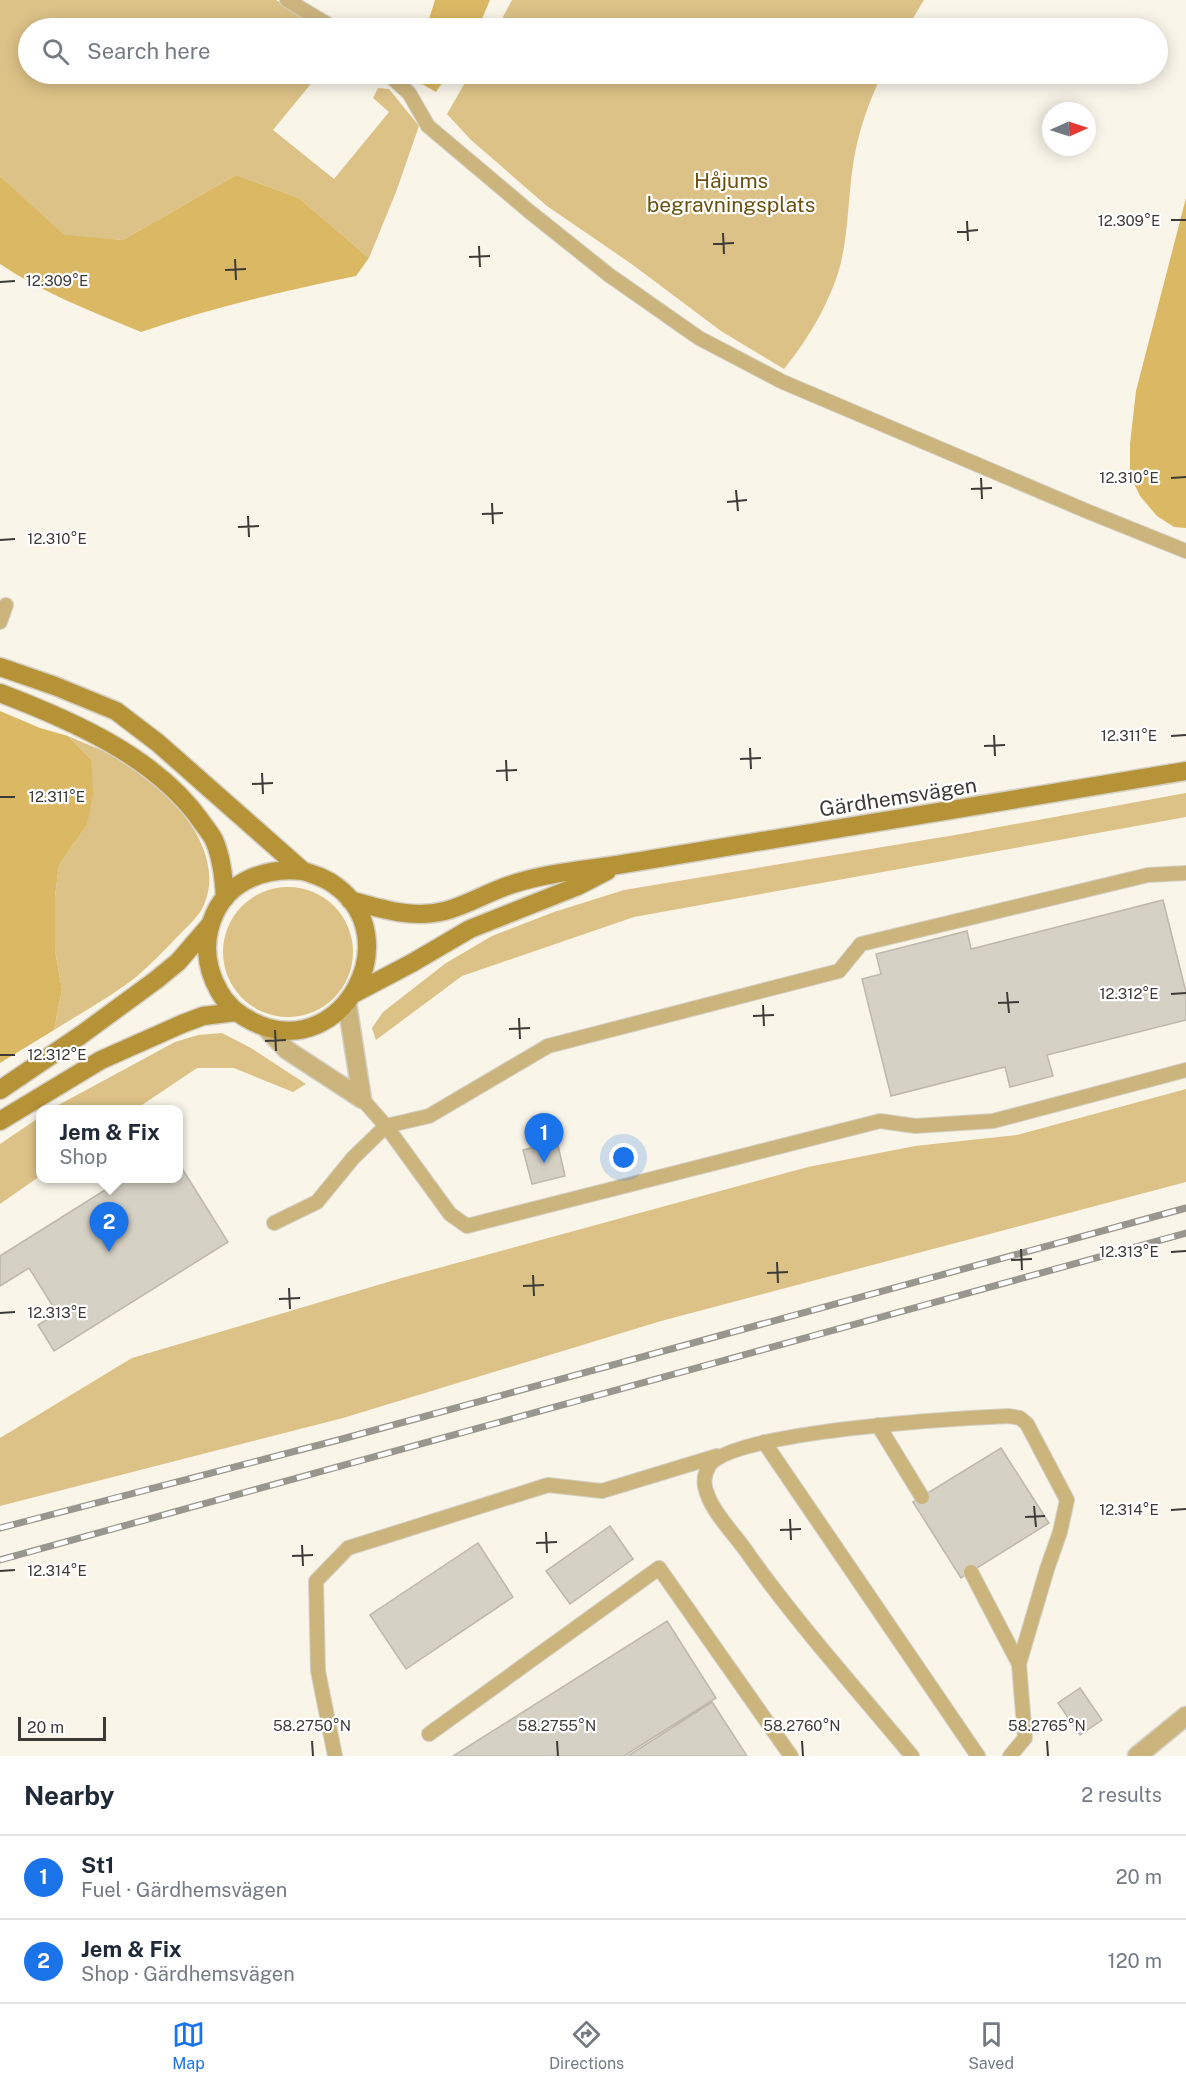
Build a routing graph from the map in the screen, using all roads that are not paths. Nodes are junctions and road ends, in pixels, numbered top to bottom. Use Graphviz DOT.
graph roads {
  1 [pos="287,0"];
  2 [pos="317,18"];
  3 [pos="399,84"];
  4 [pos="1186,551"];
  5 [pos="6,605"];
  6 [pos="0,622"];
  7 [pos="0,667"];
  8 [pos="0,693"];
  9 [pos="1186,771"];
  10 [pos="616,866"];
  11 [pos="303,871"];
  12 [pos="1186,873"];
  13 [pos="225,898"];
  14 [pos="350,900"];
  15 [pos="211,924"];
  16 [pos="351,998"];
  17 [pos="236,1012"];
  18 [pos="265,1027"];
  19 [pos="1186,1070"];
  20 [pos="0,1090"];
  21 [pos="362,1099"];
  22 [pos="0,1120"];
  23 [pos="386,1126"];
  24 [pos="274,1223"];
  25 [pos="878,1425"];
  26 [pos="764,1442"];
  27 [pos="719,1456"];
  28 [pos="922,1497"];
  29 [pos="971,1572"];
  30 [pos="1019,1664"];
  31 [pos="1186,1716"];
  32 [pos="429,1734"];
  33 [pos="335,1756"];
  34 [pos="791,1756"];
  35 [pos="912,1756"];
  36 [pos="978,1756"];
  37 [pos="1010,1756"];
  38 [pos="1137,1756"];
  1 -- 2 [label="lane"];
  3 -- 4 [label="lane"];
  5 -- 6 [label="lane"];
  7 -- 11 [label="main road"];
  8 -- 13 [label="main road"];
  9 -- 10 [label="main road, Gärdhemsvägen"];
  10 -- 14 [label="main road, Gärdhemsvägen"];
  10 -- 16 [label="main road, Gärdhemsvägen"];
  11 -- 13 [label="main road"];
  11 -- 14 [label="main road"];
  12 -- 23 [label="lane"];
  13 -- 15 [label="main road"];
  14 -- 16 [label="main road"];
  15 -- 17 [label="main road"];
  15 -- 20 [label="main road"];
  16 -- 18 [label="main road"];
  16 -- 21 [label="street"];
  17 -- 18 [label="main road"];
  17 -- 22 [label="main road"];
  18 -- 21 [label="street"];
  19 -- 23 [label="lane"];
  21 -- 23 [label="lane"];
  23 -- 24 [label="lane"];
  25 -- 26 [label="lane"];
  25 -- 28 [label="lane"];
  25 -- 30 [label="lane"];
  26 -- 27 [label="lane"];
  26 -- 36 [label="lane"];
  27 -- 33 [label="lane"];
  27 -- 35 [label="lane"];
  29 -- 30 [label="lane"];
  30 -- 37 [label="lane"];
  31 -- 38 [label="street"];
  32 -- 34 [label="lane"];
}
